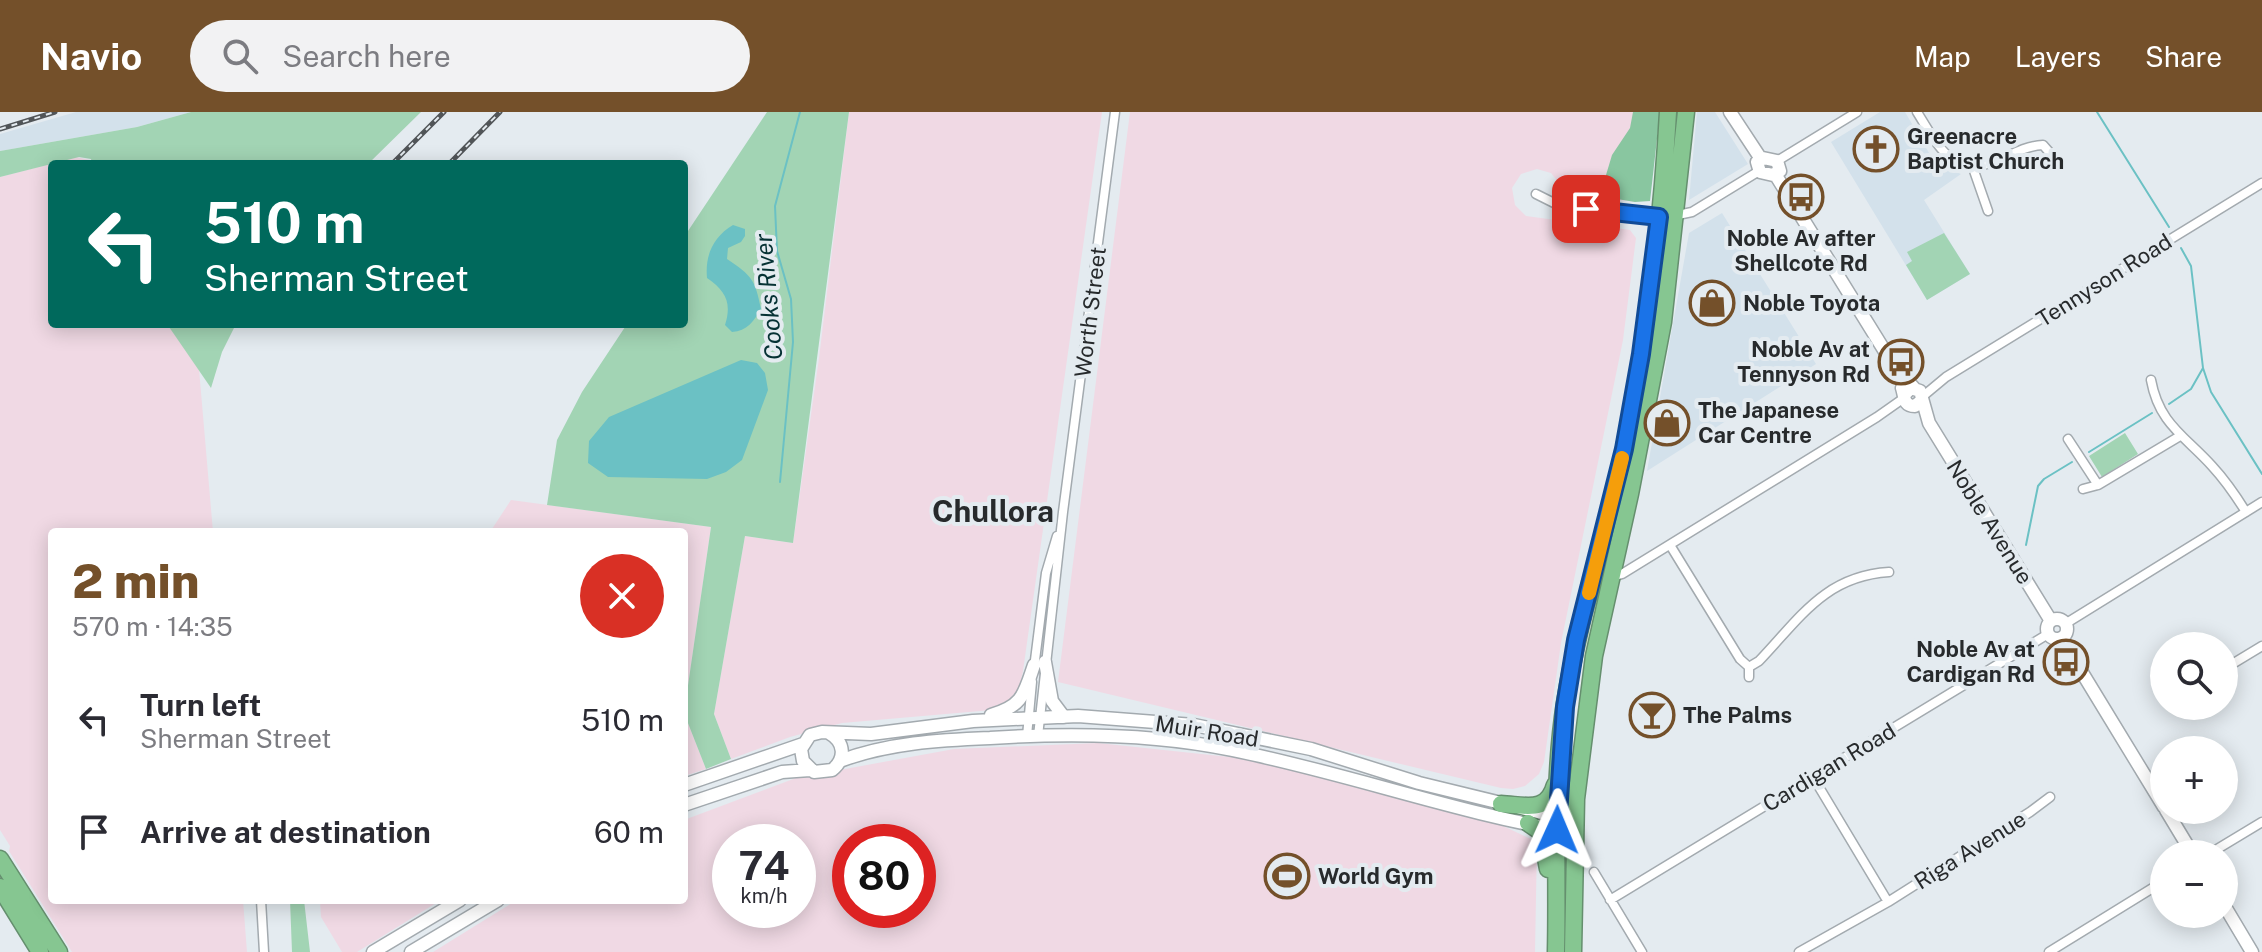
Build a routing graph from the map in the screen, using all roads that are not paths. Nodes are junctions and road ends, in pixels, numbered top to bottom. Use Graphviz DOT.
graph roads {
  1 [pos="1115,112"];
  2 [pos="1668,112"];
  3 [pos="1686,112"];
  4 [pos="1730,112"];
  5 [pos="1857,112"];
  6 [pos="1917,112"];
  7 [pos="2058,162"];
  8 [pos="1760,165"];
  9 [pos="1776,168"];
  10 [pos="1973,168"];
  11 [pos="2262,183"];
  12 [pos="1536,194"];
  13 [pos="1988,211"];
  14 [pos="1667,217"];
  15 [pos="2151,380"];
  16 [pos="1913,397"];
  17 [pos="2180,436"];
  18 [pos="2068,439"];
  19 [pos="2098,485"];
  20 [pos="2083,489"];
  21 [pos="2262,502"];
  22 [pos="2246,512"];
  23 [pos="1670,545"];
  24 [pos="1889,572"];
  25 [pos="1611,577"];
  26 [pos="2065,624"];
  27 [pos="2053,631"];
  28 [pos="2262,646"];
  29 [pos="2238,661"];
  30 [pos="1039,664"];
  31 [pos="1064,717"];
  32 [pos="1033,718"];
  33 [pos="973,721"];
  34 [pos="829,733"];
  35 [pos="1032,736"];
  36 [pos="803,744"];
  37 [pos="840,761"];
  38 [pos="1560,764"];
  39 [pos="810,770"];
  40 [pos="1813,777"];
  41 [pos="688,784"];
  42 [pos="2150,785"];
  43 [pos="2050,797"];
  44 [pos="688,804"];
  45 [pos="1501,804"];
  46 [pos="2262,822"];
  47 [pos="1528,823"];
  48 [pos="1557,824"];
  49 [pos="2176,824"];
  50 [pos="1575,827"];
  51 [pos="2188,840"];
  52 [pos="2227,840"];
  53 [pos="0,859"];
  54 [pos="1594,872"];
  55 [pos="0,887"];
  56 [pos="2150,890"];
  57 [pos="1610,900"];
  58 [pos="1888,902"];
  59 [pos="261,904"];
  60 [pos="453,904"];
  61 [pos="491,904"];
  62 [pos="2238,928"];
  63 [pos="1557,930"];
  64 [pos="40,952"];
  65 [pos="59,952"];
  66 [pos="264,952"];
  67 [pos="373,952"];
  68 [pos="411,952"];
  69 [pos="1556,952"];
  70 [pos="1573,952"];
  71 [pos="1642,952"];
  72 [pos="1799,952"];
  73 [pos="2049,952"];
  74 [pos="2252,952"];
  1 -- 30 [label="street, Worth Street"];
  2 -- 14 [label="highway"];
  3 -- 14 [label="highway"];
  4 -- 8 [label="street"];
  5 -- 9 [label="street"];
  6 -- 10 [label="street"];
  7 -- 10 [label="street"];
  8 -- 9 [label="street"];
  8 -- 14 [label="street"];
  9 -- 16 [label="street, Noble Avenue"];
  10 -- 13 [label="street"];
  11 -- 16 [label="street, Tennyson Road"];
  12 -- 14 [label="street"];
  14 -- 25 [label="highway"];
  14 -- 38 [label="highway"];
  15 -- 17 [label="street"];
  16 -- 23 [label="street, Tennyson Road"];
  16 -- 27 [label="street, Noble Avenue"];
  17 -- 19 [label="street"];
  17 -- 22 [label="street"];
  18 -- 19 [label="street"];
  19 -- 20 [label="street"];
  21 -- 22 [label="street"];
  22 -- 26 [label="street"];
  23 -- 24 [label="street"];
  23 -- 25 [label="street, Tennyson Road"];
  25 -- 50 [label="highway"];
  26 -- 27 [label="street"];
  27 -- 40 [label="street, Cardigan Road"];
  27 -- 42 [label="street, Noble Avenue"];
  28 -- 29 [label="street"];
  30 -- 31 [label="street"];
  30 -- 32 [label="street, Worth Street"];
  30 -- 33 [label="street"];
  31 -- 32 [label="street, Muir Road"];
  31 -- 45 [label="street, Muir Road"];
  32 -- 33 [label="street, Muir Road"];
  32 -- 35 [label="street, Worth Street"];
  33 -- 34 [label="street, Muir Road"];
  34 -- 36 [label="street"];
  34 -- 37 [label="street"];
  35 -- 37 [label="street, Muir Road"];
  35 -- 47 [label="street, Muir Road"];
  36 -- 39 [label="street"];
  36 -- 41 [label="street"];
  37 -- 39 [label="street"];
  38 -- 45 [label="highway"];
  38 -- 48 [label="highway"];
  39 -- 44 [label="street"];
  40 -- 57 [label="street, Cardigan Road"];
  40 -- 58 [label="street"];
  43 -- 58 [label="street, Riga Avenue"];
  45 -- 48 [label="street, Muir Road"];
  46 -- 52 [label="street"];
  47 -- 48 [label="street, Muir Road"];
  47 -- 63 [label="highway"];
  48 -- 50 [label="street, Muir Road"];
  48 -- 63 [label="highway"];
  49 -- 51 [label="street, Noble Avenue"];
  50 -- 70 [label="highway"];
  53 -- 65 [label="highway"];
  54 -- 57 [label="street"];
  55 -- 64 [label="highway"];
  56 -- 73 [label="street"];
  57 -- 71 [label="street"];
  58 -- 72 [label="street, Riga Avenue"];
  59 -- 66 [label="street"];
  60 -- 67 [label="street"];
  61 -- 68 [label="street"];
  62 -- 74 [label="street"];
  63 -- 69 [label="highway"];
}
